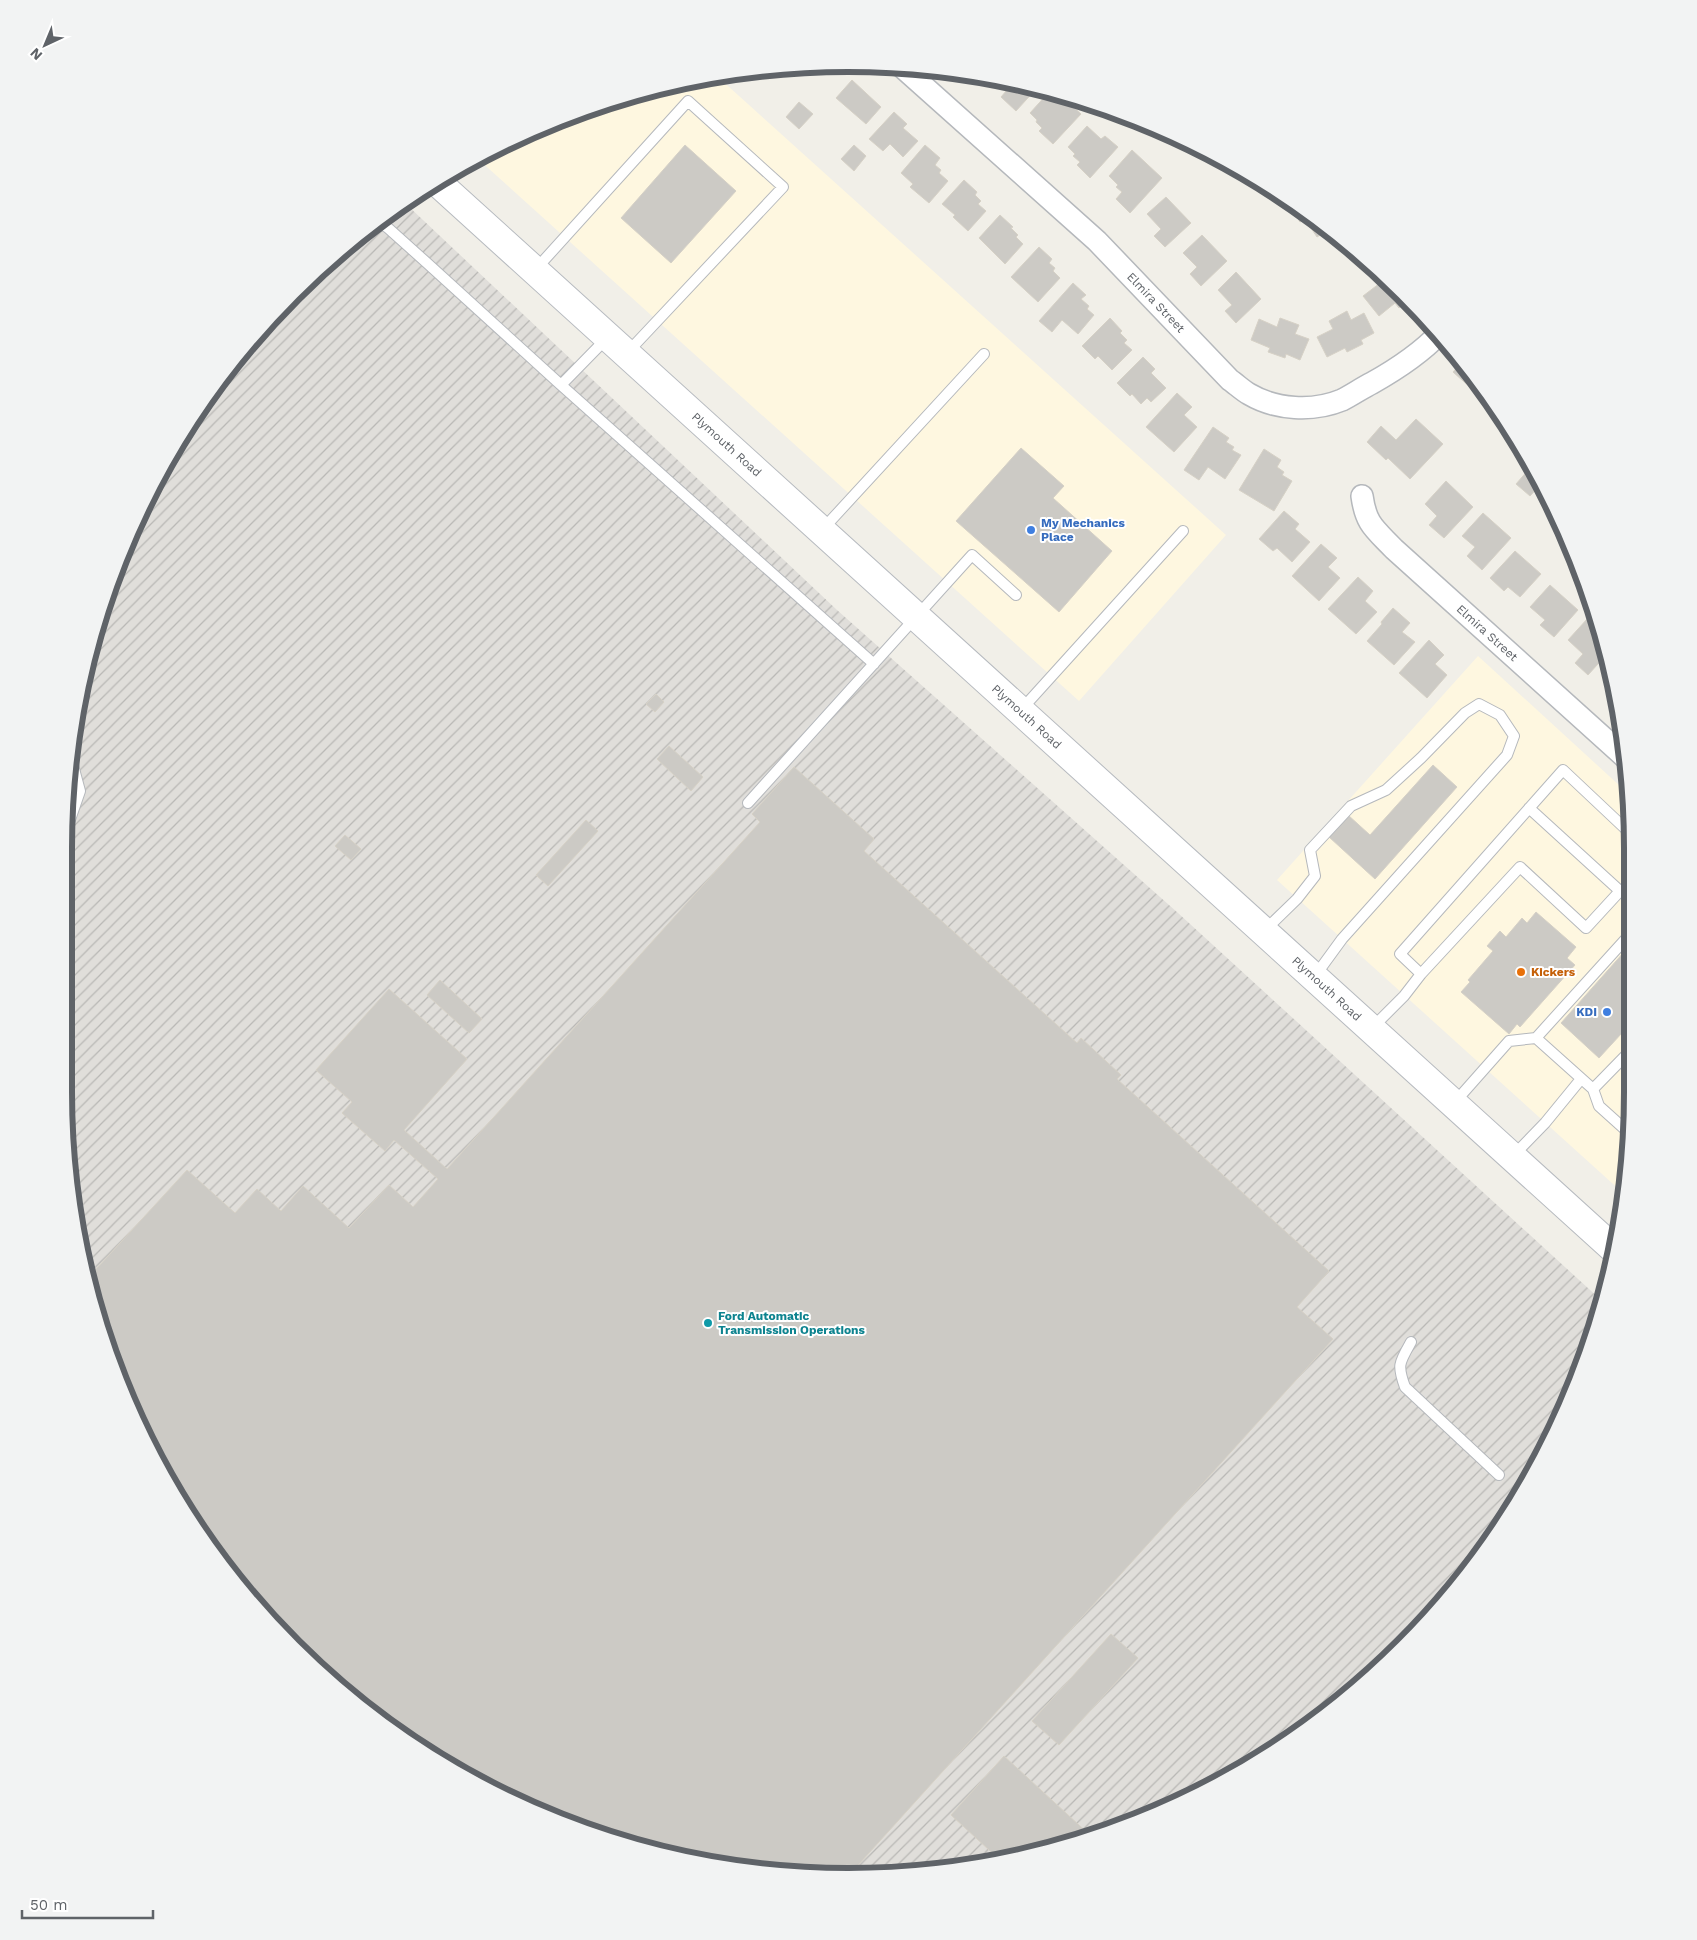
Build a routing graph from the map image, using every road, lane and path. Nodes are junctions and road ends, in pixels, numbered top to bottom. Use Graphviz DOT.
graph roads {
  1 [pos="912,75"];
  2 [pos="443,187"];
  3 [pos="385,226"];
  4 [pos="535,270"];
  5 [pos="1434,339"];
  6 [pos="617,346"];
  7 [pos="984,354"];
  8 [pos="561,385"];
  9 [pos="1362,496"];
  10 [pos="822,531"];
  11 [pos="1183,531"];
  12 [pos="1016,595"];
  13 [pos="917,617"];
  14 [pos="874,664"];
  15 [pos="1020,711"];
  16 [pos="1619,752"];
  17 [pos="76,777"];
  18 [pos="748,803"];
  19 [pos="1530,808"];
  20 [pos="74,809"];
  21 [pos="1624,827"];
  22 [pos="1264,931"];
  23 [pos="1624,941"];
  24 [pos="1421,974"];
  25 [pos="1314,977"];
  26 [pos="1371,1029"];
  27 [pos="1536,1038"];
  28 [pos="1624,1057"];
  29 [pos="1581,1079"];
  30 [pos="1593,1089"];
  31 [pos="1454,1104"];
  32 [pos="1623,1128"];
  33 [pos="1512,1157"];
  34 [pos="1609,1245"];
  35 [pos="1410,1342"];
  36 [pos="1499,1475"];
  1 -- 5 [label="street, Elmira Street"];
  2 -- 4 [label="main road, Plymouth Road"];
  3 -- 8 [label="lane"];
  4 -- 6 [label="main road, Plymouth Road"];
  4 -- 6 [label="lane"];
  6 -- 8 [label="lane"];
  6 -- 10 [label="main road, Plymouth Road"];
  7 -- 10 [label="lane"];
  8 -- 14 [label="lane"];
  9 -- 16 [label="street, Elmira Street"];
  10 -- 13 [label="main road, Plymouth Road"];
  11 -- 15 [label="lane"];
  12 -- 13 [label="lane"];
  13 -- 14 [label="lane"];
  13 -- 15 [label="main road, Plymouth Road"];
  14 -- 18 [label="lane"];
  15 -- 22 [label="main road, Plymouth Road"];
  17 -- 20 [label="lane"];
  19 -- 21 [label="lane"];
  19 -- 24 [label="lane"];
  19 -- 24 [label="lane"];
  22 -- 25 [label="main road, Plymouth Road"];
  22 -- 25 [label="lane"];
  23 -- 27 [label="lane"];
  24 -- 26 [label="lane"];
  25 -- 26 [label="main road, Plymouth Road"];
  26 -- 31 [label="main road, Plymouth Road"];
  27 -- 29 [label="lane"];
  27 -- 31 [label="lane"];
  28 -- 30 [label="lane"];
  29 -- 30 [label="lane"];
  29 -- 33 [label="lane"];
  30 -- 32 [label="lane"];
  31 -- 33 [label="main road, Plymouth Road"];
  33 -- 34 [label="main road, Plymouth Road"];
  35 -- 36 [label="lane"];
}
